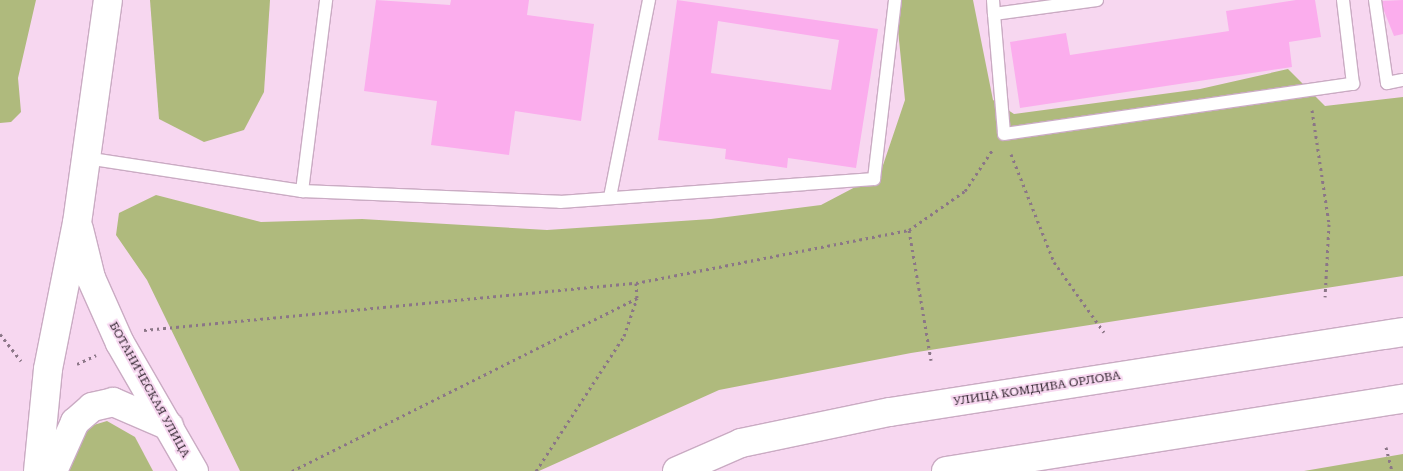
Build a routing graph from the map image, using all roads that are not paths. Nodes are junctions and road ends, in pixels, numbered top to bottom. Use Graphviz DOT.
graph roads {
  1 [pos="108,0"];
  2 [pos="326,0"];
  3 [pos="649,0"];
  4 [pos="895,0"];
  5 [pos="993,0"];
  6 [pos="1097,0"];
  7 [pos="1343,0"];
  8 [pos="1375,0"];
  9 [pos="994,14"];
  10 [pos="1403,80"];
  11 [pos="86,158"];
  12 [pos="302,191"];
  13 [pos="610,197"];
  14 [pos="77,223"];
  15 [pos="1403,332"];
  16 [pos="1403,400"];
  17 [pos="169,426"];
  18 [pos="38,471"];
  19 [pos="52,471"];
  20 [pos="194,471"];
  21 [pos="677,471"];
  22 [pos="946,471"];
  1 -- 11 [label="main road, БОТАНИЧЕСКАЯ УЛИЦА"];
  2 -- 12 [label="lane"];
  3 -- 13 [label="lane"];
  4 -- 13 [label="lane"];
  5 -- 9 [label="lane"];
  6 -- 9 [label="lane"];
  7 -- 9 [label="lane"];
  8 -- 10 [label="lane"];
  11 -- 12 [label="lane"];
  11 -- 14 [label="main road, БОТАНИЧЕСКАЯ УЛИЦА"];
  12 -- 13 [label="lane"];
  14 -- 17 [label="main road, БОТАНИЧЕСКАЯ УЛИЦА"];
  14 -- 18 [label="main road, БОТАНИЧЕСКАЯ УЛИЦА"];
  15 -- 21 [label="main road, УЛИЦА КОМДИВА ОРЛОВА"];
  16 -- 22 [label="main road"];
  17 -- 19 [label="main road"];
  17 -- 20 [label="main road, БОТАНИЧЕСКАЯ УЛИЦА"];
}
